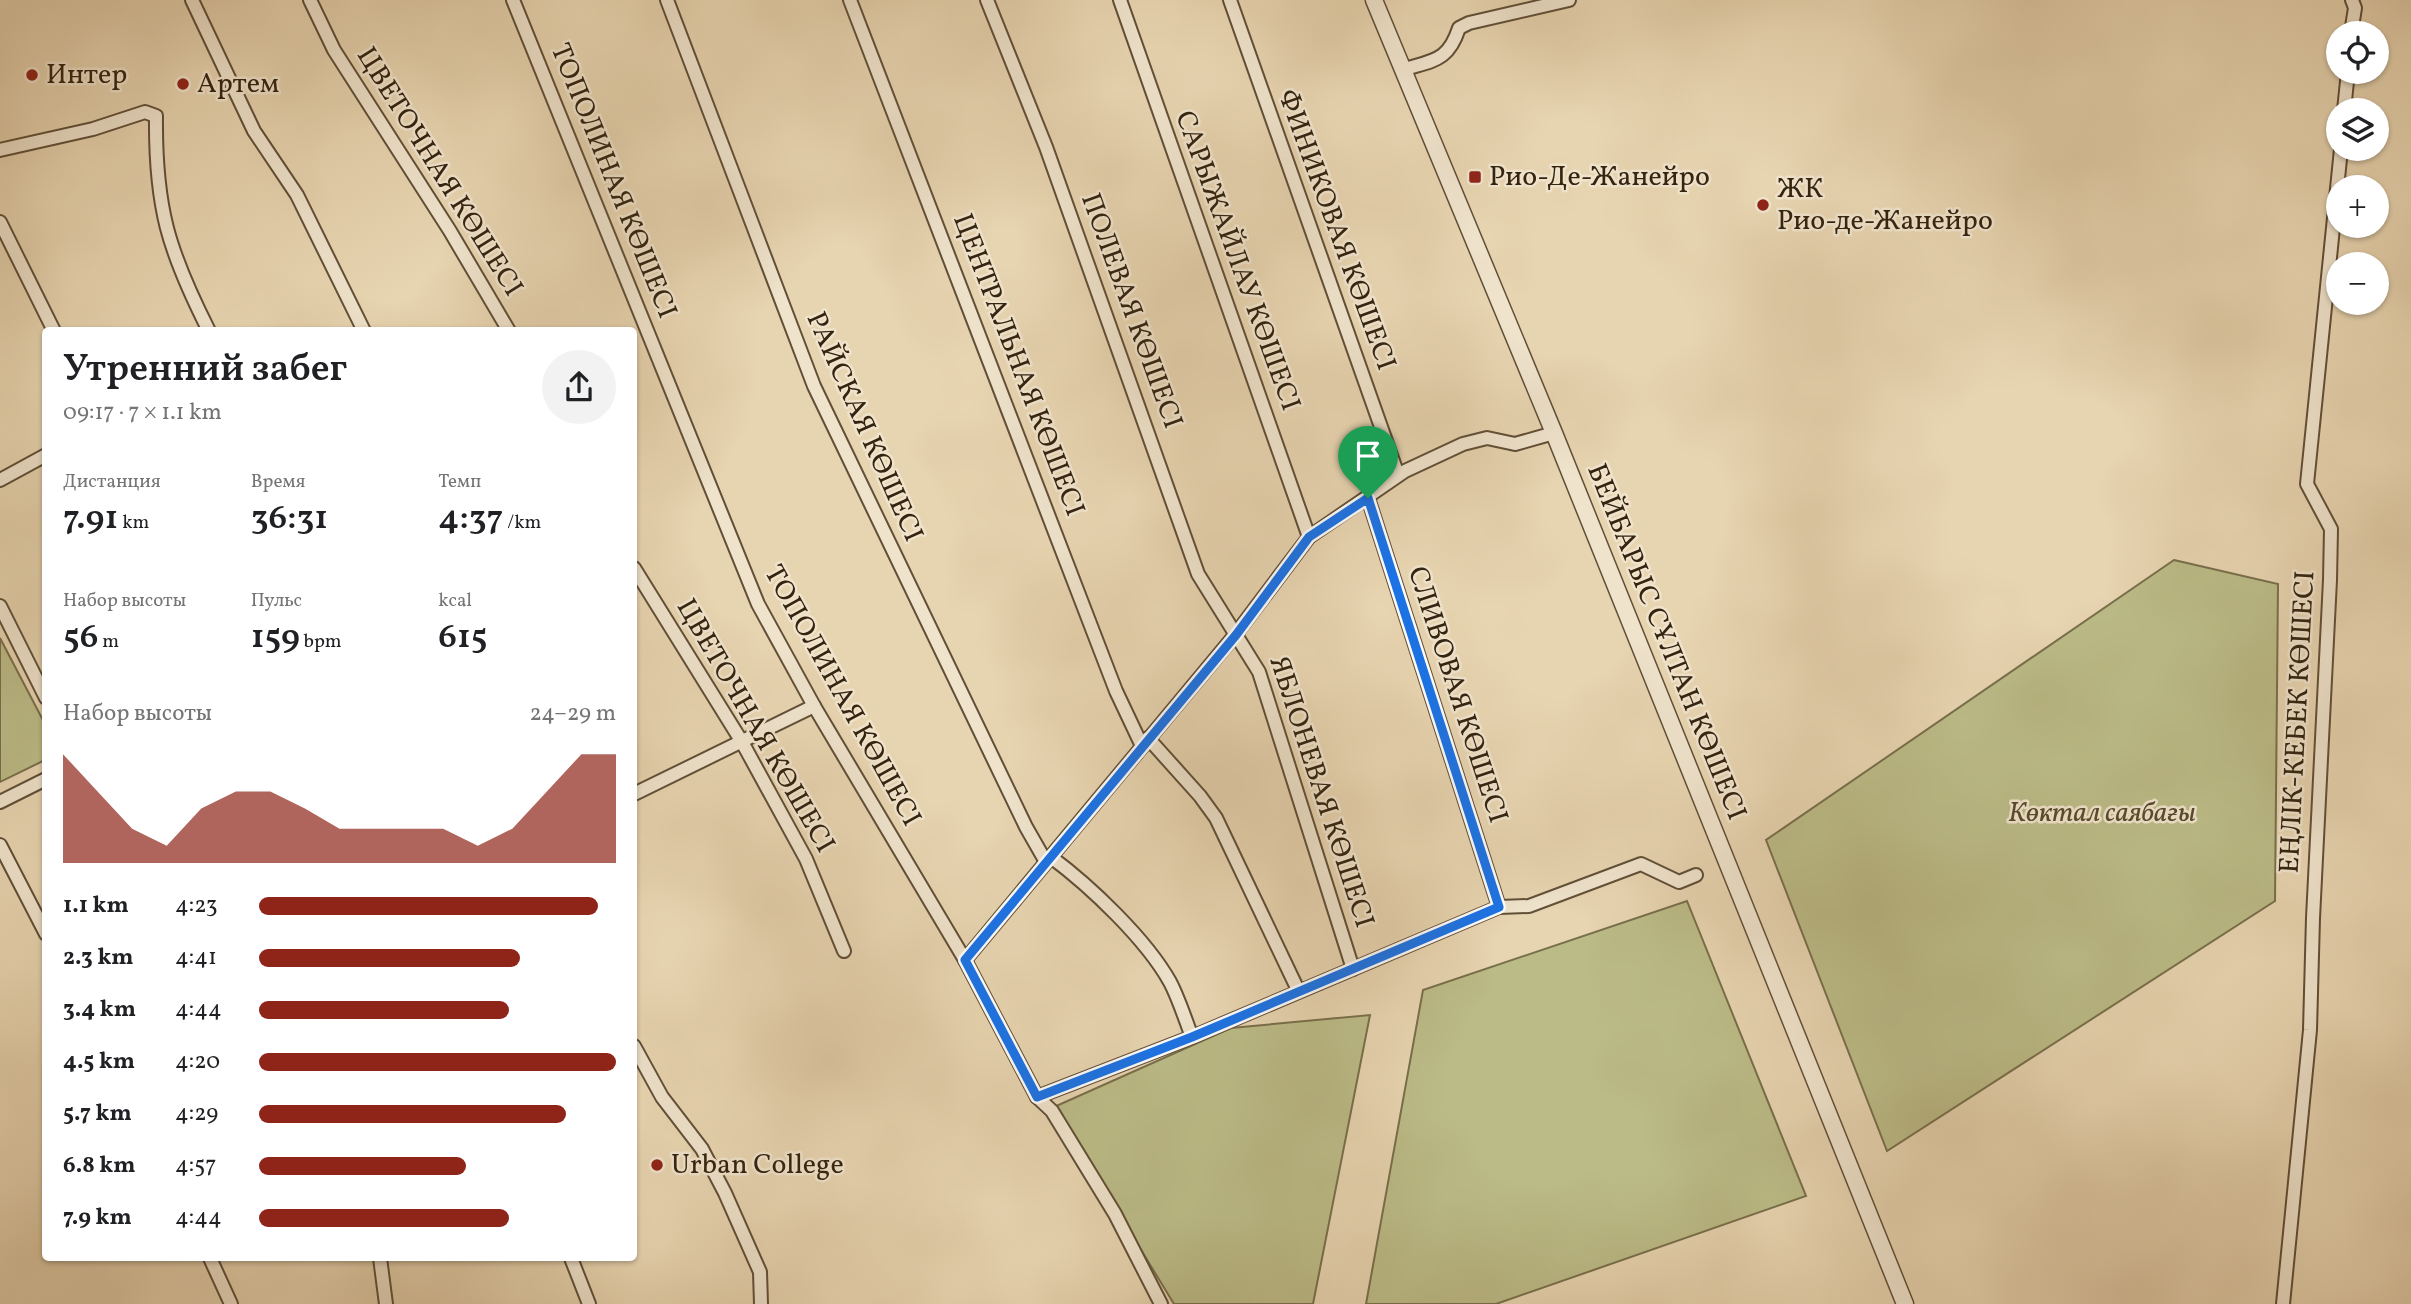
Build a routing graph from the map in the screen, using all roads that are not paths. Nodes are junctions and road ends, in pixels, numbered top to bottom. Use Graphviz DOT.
graph roads {
  1 [pos="192,0"];
  2 [pos="310,0"];
  3 [pos="513,0"];
  4 [pos="667,0"];
  5 [pos="850,0"];
  6 [pos="988,0"];
  7 [pos="1120,0"];
  8 [pos="1230,0"];
  9 [pos="1374,0"];
  10 [pos="1569,0"];
  11 [pos="2351,0"];
  12 [pos="2352,21"];
  13 [pos="1402,70"];
  14 [pos="0,150"];
  15 [pos="2340,161"];
  16 [pos="0,222"];
  17 [pos="52,327"];
  18 [pos="207,327"];
  19 [pos="362,327"];
  20 [pos="507,327"];
  21 [pos="1554,433"];
  22 [pos="42,457"];
  23 [pos="1398,475"];
  24 [pos="0,480"];
  25 [pos="1368,498"];
  26 [pos="1309,537"];
  27 [pos="637,573"];
  28 [pos="0,606"];
  29 [pos="1236,635"];
  30 [pos="42,690"];
  31 [pos="814,706"];
  32 [pos="742,742"];
  33 [pos="1145,742"];
  34 [pos="42,781"];
  35 [pos="637,793"];
  36 [pos="0,802"];
  37 [pos="0,845"];
  38 [pos="1048,860"];
  39 [pos="1696,875"];
  40 [pos="1499,907"];
  41 [pos="42,926"];
  42 [pos="844,951"];
  43 [pos="965,960"];
  44 [pos="1353,969"];
  45 [pos="1298,990"];
  46 [pos="1192,1037"];
  47 [pos="637,1051"];
  48 [pos="1037,1097"];
  49 [pos="211,1261"];
  50 [pos="380,1261"];
  51 [pos="572,1261"];
  52 [pos="231,1304"];
  53 [pos="386,1304"];
  54 [pos="589,1304"];
  55 [pos="761,1304"];
  56 [pos="1161,1304"];
  57 [pos="1905,1304"];
  58 [pos="2283,1304"];
  1 -- 19 [label="street"];
  2 -- 20 [label="street, ЦВЕТОЧНАЯ КӨШЕСІ"];
  3 -- 31 [label="street, ТОПОЛИНАЯ КӨШЕСІ"];
  4 -- 38 [label="street, РАЙСКАЯ КӨШЕСІ"];
  5 -- 33 [label="street, ЦЕНТРАЛЬНАЯ КӨШЕСІ"];
  6 -- 29 [label="street, ПОЛЕВАЯ КӨШЕСІ"];
  7 -- 26 [label="street, САРЫЖАЙЛАУ КӨШЕСІ"];
  8 -- 23 [label="street, ФИНИКОВАЯ КӨШЕСІ"];
  9 -- 13 [label="street, БЕЙБАРЫС СҰЛТАН КӨШЕСІ"];
  10 -- 13 [label="street"];
  11 -- 12 [label="street"];
  13 -- 21 [label="street, БЕЙБАРЫС СҰЛТАН КӨШЕСІ"];
  14 -- 18 [label="street"];
  15 -- 58 [label="street, ЕҢЛІК-КЕБЕК КӨШЕСІ"];
  16 -- 17 [label="street"];
  21 -- 23 [label="street"];
  21 -- 57 [label="street, БЕЙБАРЫС СҰЛТАН КӨШЕСІ"];
  22 -- 24 [label="street"];
  23 -- 25 [label="street"];
  25 -- 26 [label="street"];
  25 -- 40 [label="street, СЛИВОВАЯ КӨШЕСІ"];
  26 -- 29 [label="street"];
  27 -- 32 [label="street, ЦВЕТОЧНАЯ КӨШЕСІ"];
  28 -- 30 [label="street"];
  29 -- 33 [label="street"];
  29 -- 44 [label="street, ЯБЛОНЕВАЯ КӨШЕСІ"];
  31 -- 32 [label="street"];
  31 -- 43 [label="street, ТОПОЛИНАЯ КӨШЕСІ"];
  32 -- 35 [label="street"];
  32 -- 42 [label="street, ЦВЕТОЧНАЯ КӨШЕСІ"];
  33 -- 38 [label="street"];
  33 -- 45 [label="street, ЦЕНТРАЛЬНАЯ КӨШЕСІ"];
  34 -- 36 [label="street"];
  37 -- 41 [label="street"];
  38 -- 43 [label="street"];
  38 -- 46 [label="street"];
  39 -- 40 [label="street"];
  40 -- 44 [label="street"];
  43 -- 48 [label="street, ТОПОЛИНАЯ КӨШЕСІ"];
  44 -- 45 [label="street"];
  45 -- 46 [label="street"];
  46 -- 48 [label="street"];
  47 -- 55 [label="street"];
  48 -- 56 [label="street, ТОПОЛИНАЯ КӨШЕСІ"];
  49 -- 52 [label="street"];
  50 -- 53 [label="street"];
  51 -- 54 [label="street"];
}
